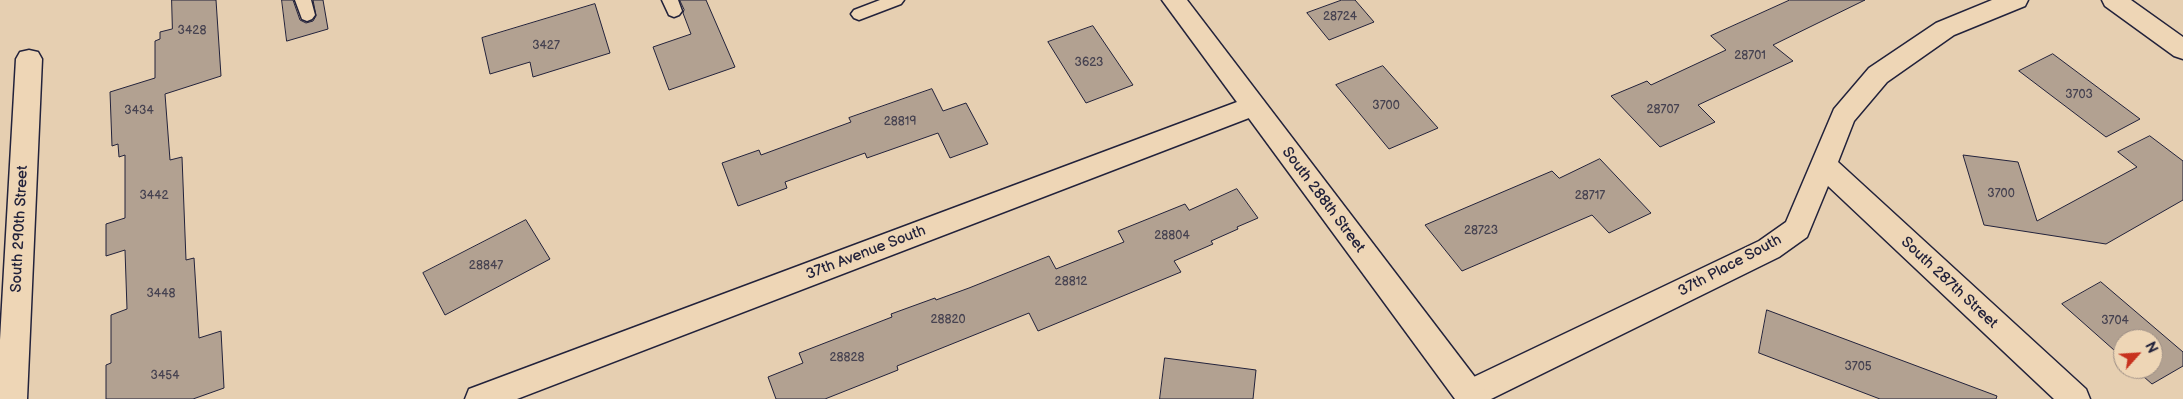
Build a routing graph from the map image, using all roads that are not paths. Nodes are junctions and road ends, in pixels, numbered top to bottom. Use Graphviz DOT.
graph roads {
  1 [pos="896,0"];
  2 [pos="1174,0"];
  3 [pos="2016,0"];
  4 [pos="2114,0"];
  5 [pos="859,14"];
  6 [pos="2183,50"];
  7 [pos="29,60"];
  8 [pos="1253,106"];
  9 [pos="1824,166"];
  10 [pos="1471,397"];
  11 [pos="12,399"];
  12 [pos="480,399"];
  13 [pos="2074,399"];
  1 -- 5 [label="lane"];
  2 -- 8 [label="street, South 288th Street"];
  3 -- 9 [label="street, 37th Place South"];
  4 -- 6 [label="street"];
  7 -- 11 [label="street, South 290th Street"];
  8 -- 10 [label="street, South 288th Street"];
  8 -- 12 [label="street, 37th Avenue South"];
  9 -- 10 [label="street, 37th Place South"];
  9 -- 13 [label="street, South 287th Street"];
}
